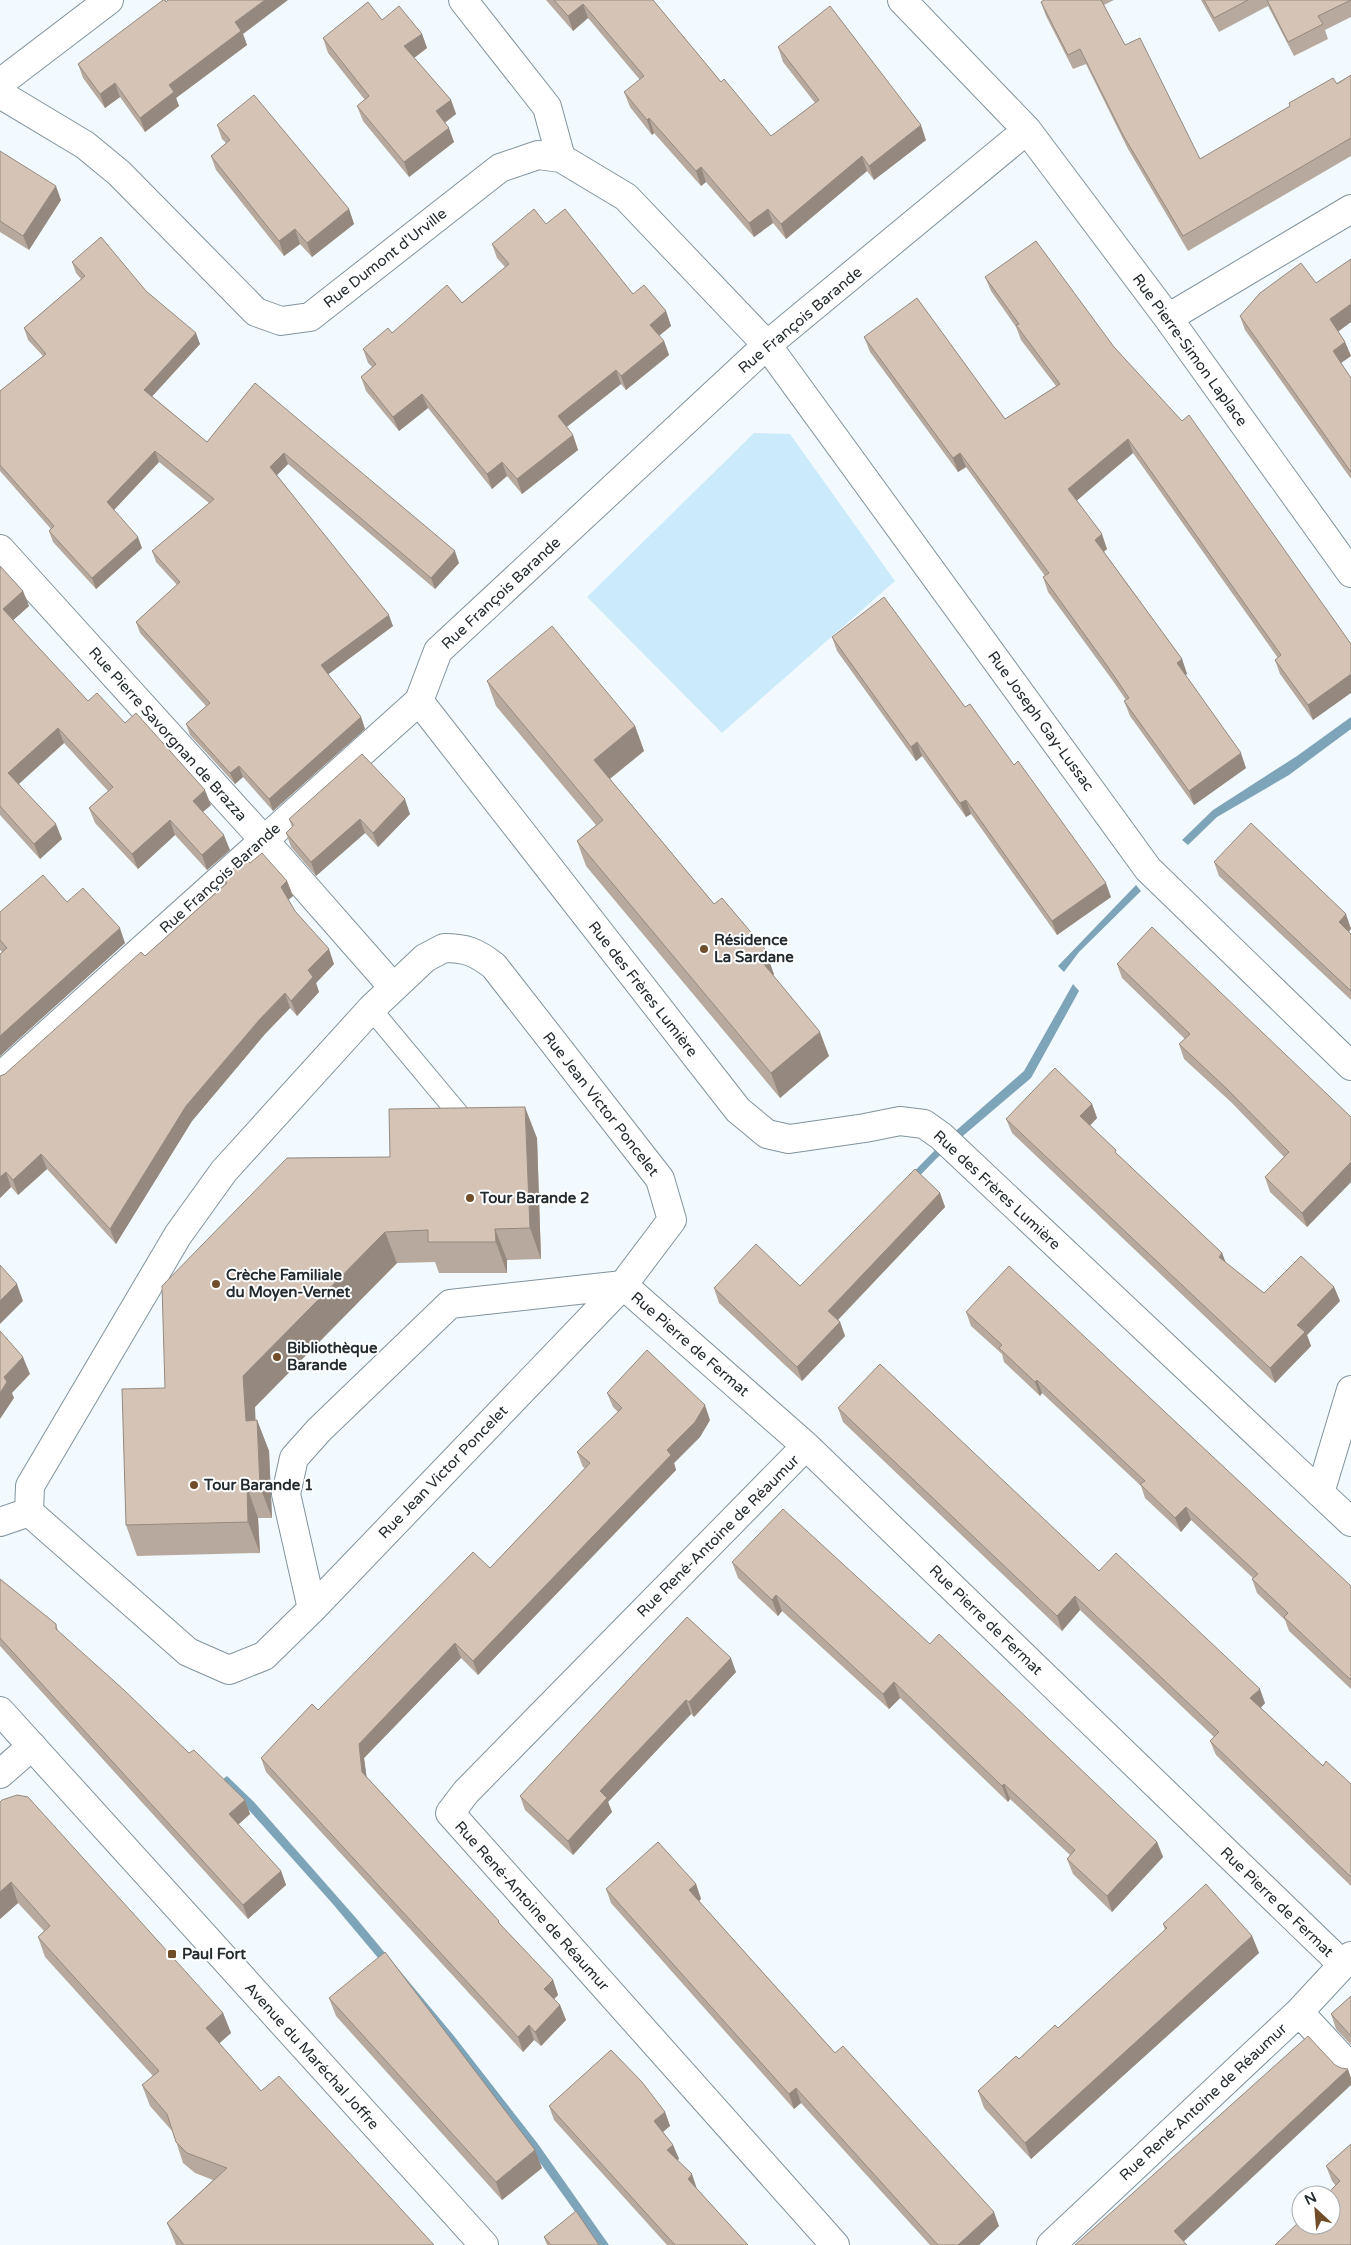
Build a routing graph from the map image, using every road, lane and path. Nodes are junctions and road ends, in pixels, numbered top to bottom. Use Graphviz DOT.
graph roads {
  1 [pos="109,0"];
  2 [pos="463,0"];
  3 [pos="902,0"];
  4 [pos="0,83"];
  5 [pos="0,94"];
  6 [pos="1028,130"];
  7 [pos="561,158"];
  8 [pos="1351,209"];
  9 [pos="1168,318"];
  10 [pos="767,345"];
  11 [pos="0,549"];
  12 [pos="1351,572"];
  13 [pos="419,701"];
  14 [pos="263,839"];
  15 [pos="393,988"];
  16 [pos="370,1009"];
  17 [pos="1351,1066"];
  18 [pos="0,1077"];
  19 [pos="462,1118"];
  20 [pos="622,1285"];
  21 [pos="1351,1390"];
  22 [pos="806,1446"];
  23 [pos="1320,1493"];
  24 [pos="30,1499"];
  25 [pos="0,1522"];
  26 [pos="1351,1522"];
  27 [pos="312,1608"];
  28 [pos="0,1711"];
  29 [pos="32,1746"];
  30 [pos="0,1774"];
  31 [pos="1346,1960"];
  32 [pos="1299,2012"];
  33 [pos="1351,2068"];
  34 [pos="484,2245"];
  35 [pos="835,2245"];
  36 [pos="1051,2245"];
  1 -- 4 [label="street"];
  2 -- 7 [label="street"];
  3 -- 6 [label="street, Rue Pierre-Simon Laplace"];
  5 -- 7 [label="street, Rue Dumont d'Urville"];
  6 -- 9 [label="street, Rue Pierre-Simon Laplace"];
  6 -- 10 [label="street, Rue François Barande"];
  7 -- 10 [label="street, Rue Dumont d'Urville"];
  8 -- 9 [label="street"];
  9 -- 12 [label="street, Rue Pierre-Simon Laplace"];
  10 -- 13 [label="street, Rue François Barande"];
  10 -- 17 [label="street, Rue Joseph Gay-Lussac"];
  11 -- 14 [label="street, Rue Pierre Savorgnan de Brazza"];
  13 -- 14 [label="street, Rue François Barande"];
  13 -- 23 [label="street, Rue des Frères Lumière"];
  14 -- 15 [label="street, Rue Pierre Savorgnan de Brazza"];
  14 -- 18 [label="street, Rue François Barande"];
  15 -- 16 [label="street, Rue Jean Victor Poncelet"];
  15 -- 20 [label="street, Rue Jean Victor Poncelet"];
  16 -- 19 [label="lane"];
  16 -- 24 [label="street, Rue Jean Victor Poncelet"];
  20 -- 22 [label="street, Rue Pierre de Fermat"];
  20 -- 27 [label="street, Rue Jean Victor Poncelet"];
  20 -- 27 [label="street"];
  21 -- 23 [label="street"];
  22 -- 31 [label="street, Rue Pierre de Fermat"];
  22 -- 35 [label="street, Rue René-Antoine de Réaumur"];
  23 -- 26 [label="street, Rue des Frères Lumière"];
  24 -- 25 [label="street"];
  24 -- 27 [label="street, Rue Jean Victor Poncelet"];
  28 -- 29 [label="street, Avenue du Maréchal Joffre"];
  29 -- 30 [label="street"];
  29 -- 34 [label="street, Avenue du Maréchal Joffre"];
  31 -- 32 [label="street, Rue René-Antoine de Réaumur"];
  32 -- 33 [label="street"];
  32 -- 36 [label="street, Rue René-Antoine de Réaumur"];
}
